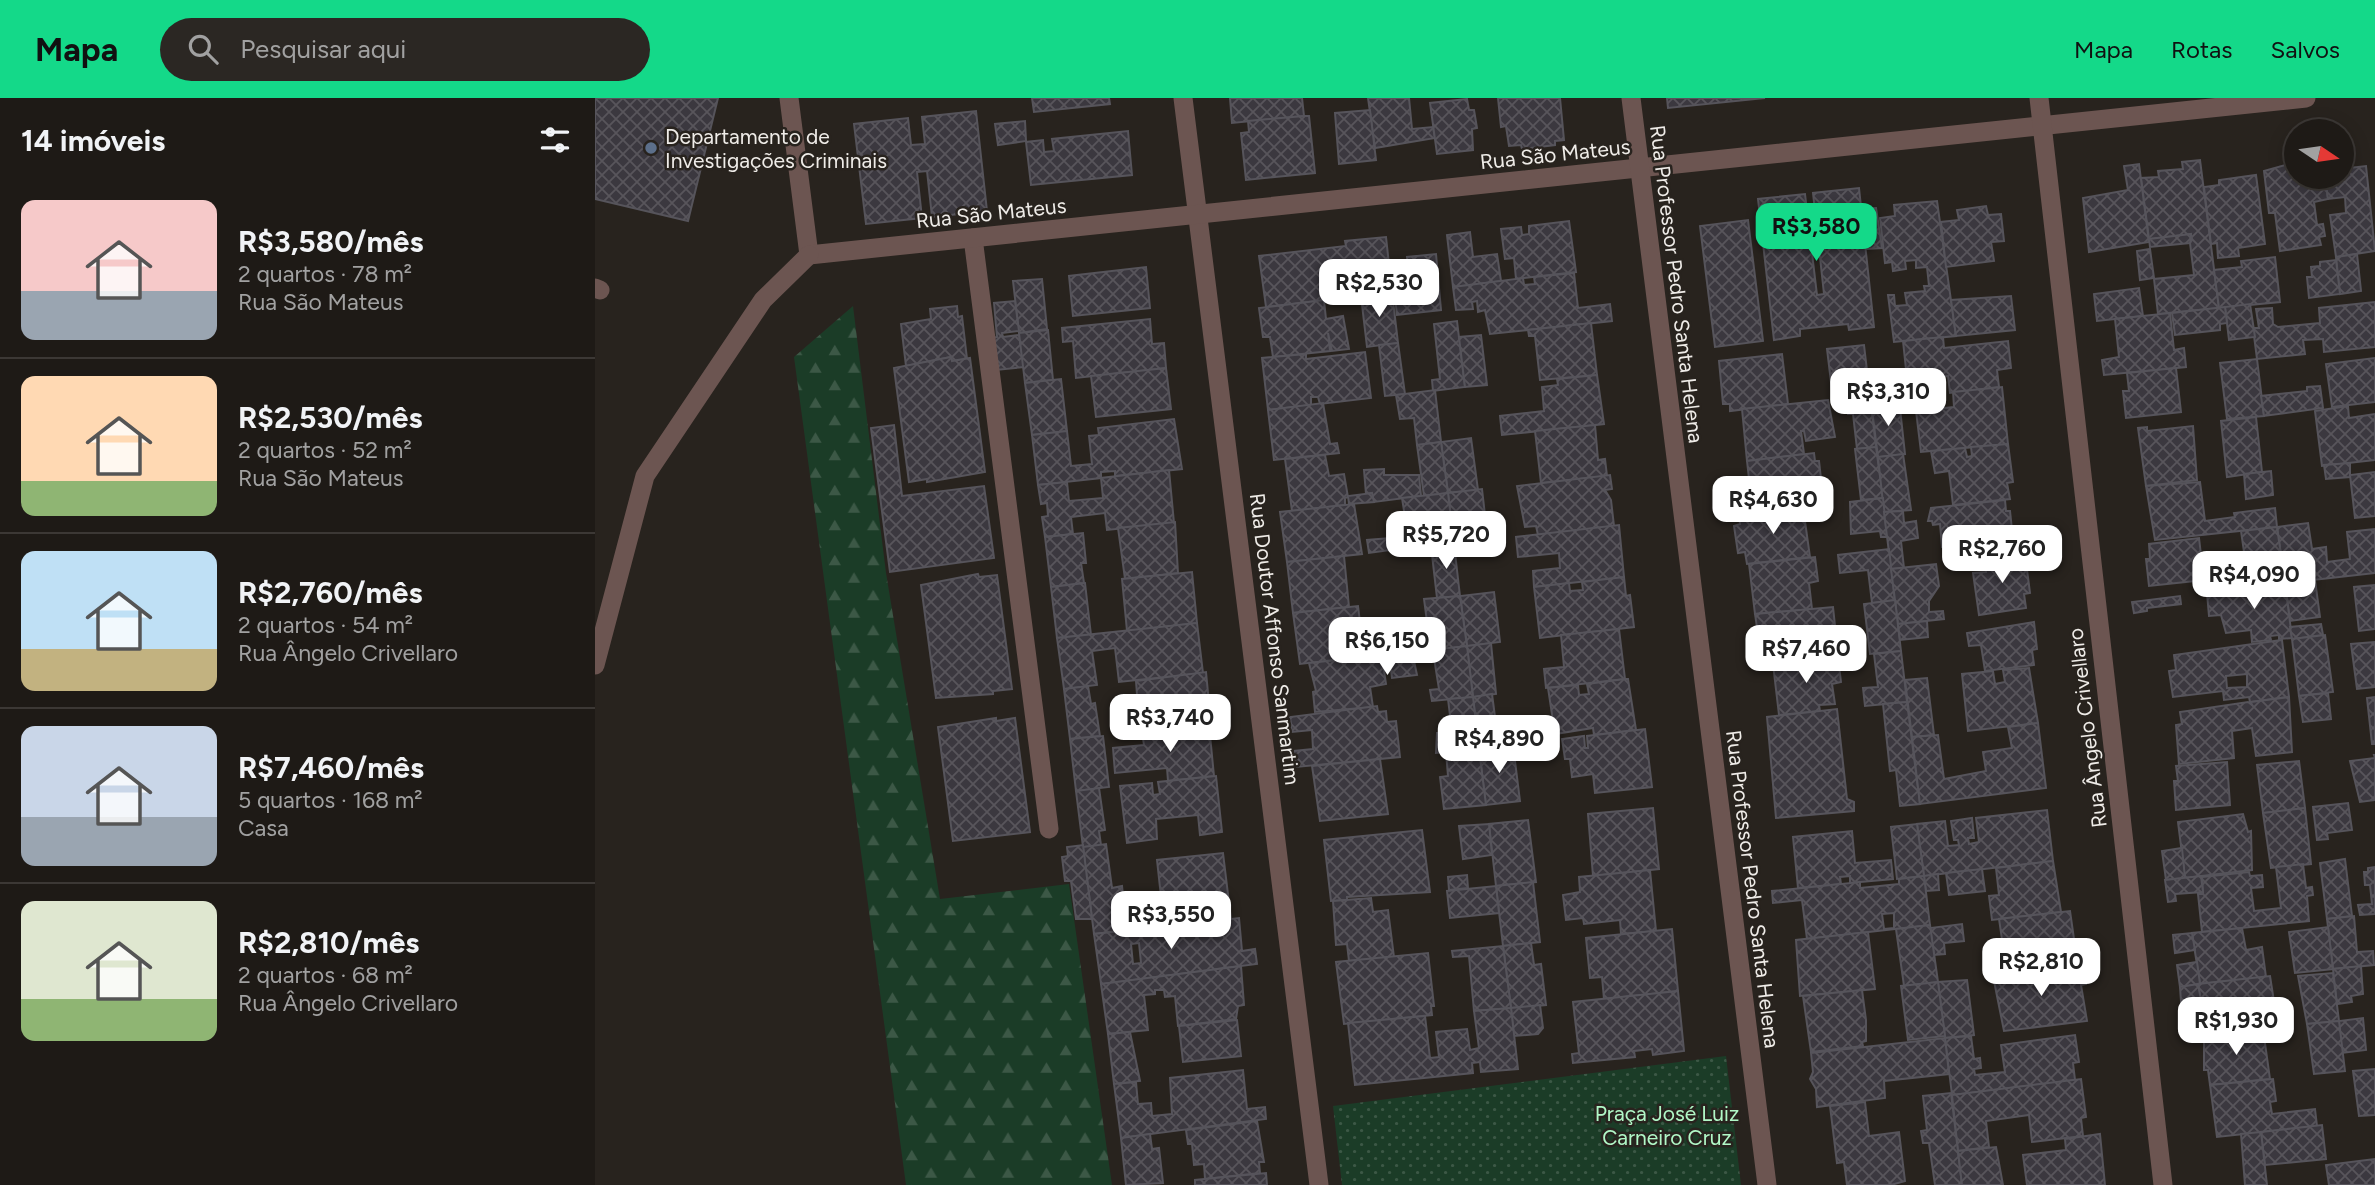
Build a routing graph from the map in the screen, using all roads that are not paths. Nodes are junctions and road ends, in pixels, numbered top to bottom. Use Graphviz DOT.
graph roads {
  1 [pos="789,98"];
  2 [pos="1183,98"];
  3 [pos="1631,98"];
  4 [pos="2039,98"];
  5 [pos="2306,98"];
  6 [pos="2041,126"];
  7 [pos="1639,168"];
  8 [pos="1199,214"];
  9 [pos="973,238"];
  10 [pos="809,255"];
  11 [pos="595,665"];
  12 [pos="1049,830"];
  13 [pos="1319,1185"];
  14 [pos="1767,1185"];
  15 [pos="2163,1185"];
  1 -- 10 [label="street"];
  2 -- 8 [label="street, Rua Doutor Affonso Sanmartim"];
  3 -- 7 [label="street, Rua Professor Pedro Santa Helena"];
  4 -- 6 [label="street, Rua Ângelo Crivellaro"];
  5 -- 6 [label="street, Rua São Mateus"];
  6 -- 7 [label="street, Rua São Mateus"];
  6 -- 15 [label="street, Rua Ângelo Crivellaro"];
  7 -- 8 [label="street, Rua São Mateus"];
  7 -- 14 [label="street, Rua Professor Pedro Santa Helena"];
  8 -- 9 [label="street, Rua São Mateus"];
  8 -- 13 [label="street, Rua Doutor Affonso Sanmartim"];
  9 -- 10 [label="street, Rua São Mateus"];
  9 -- 12 [label="street"];
  10 -- 11 [label="street"];
}
